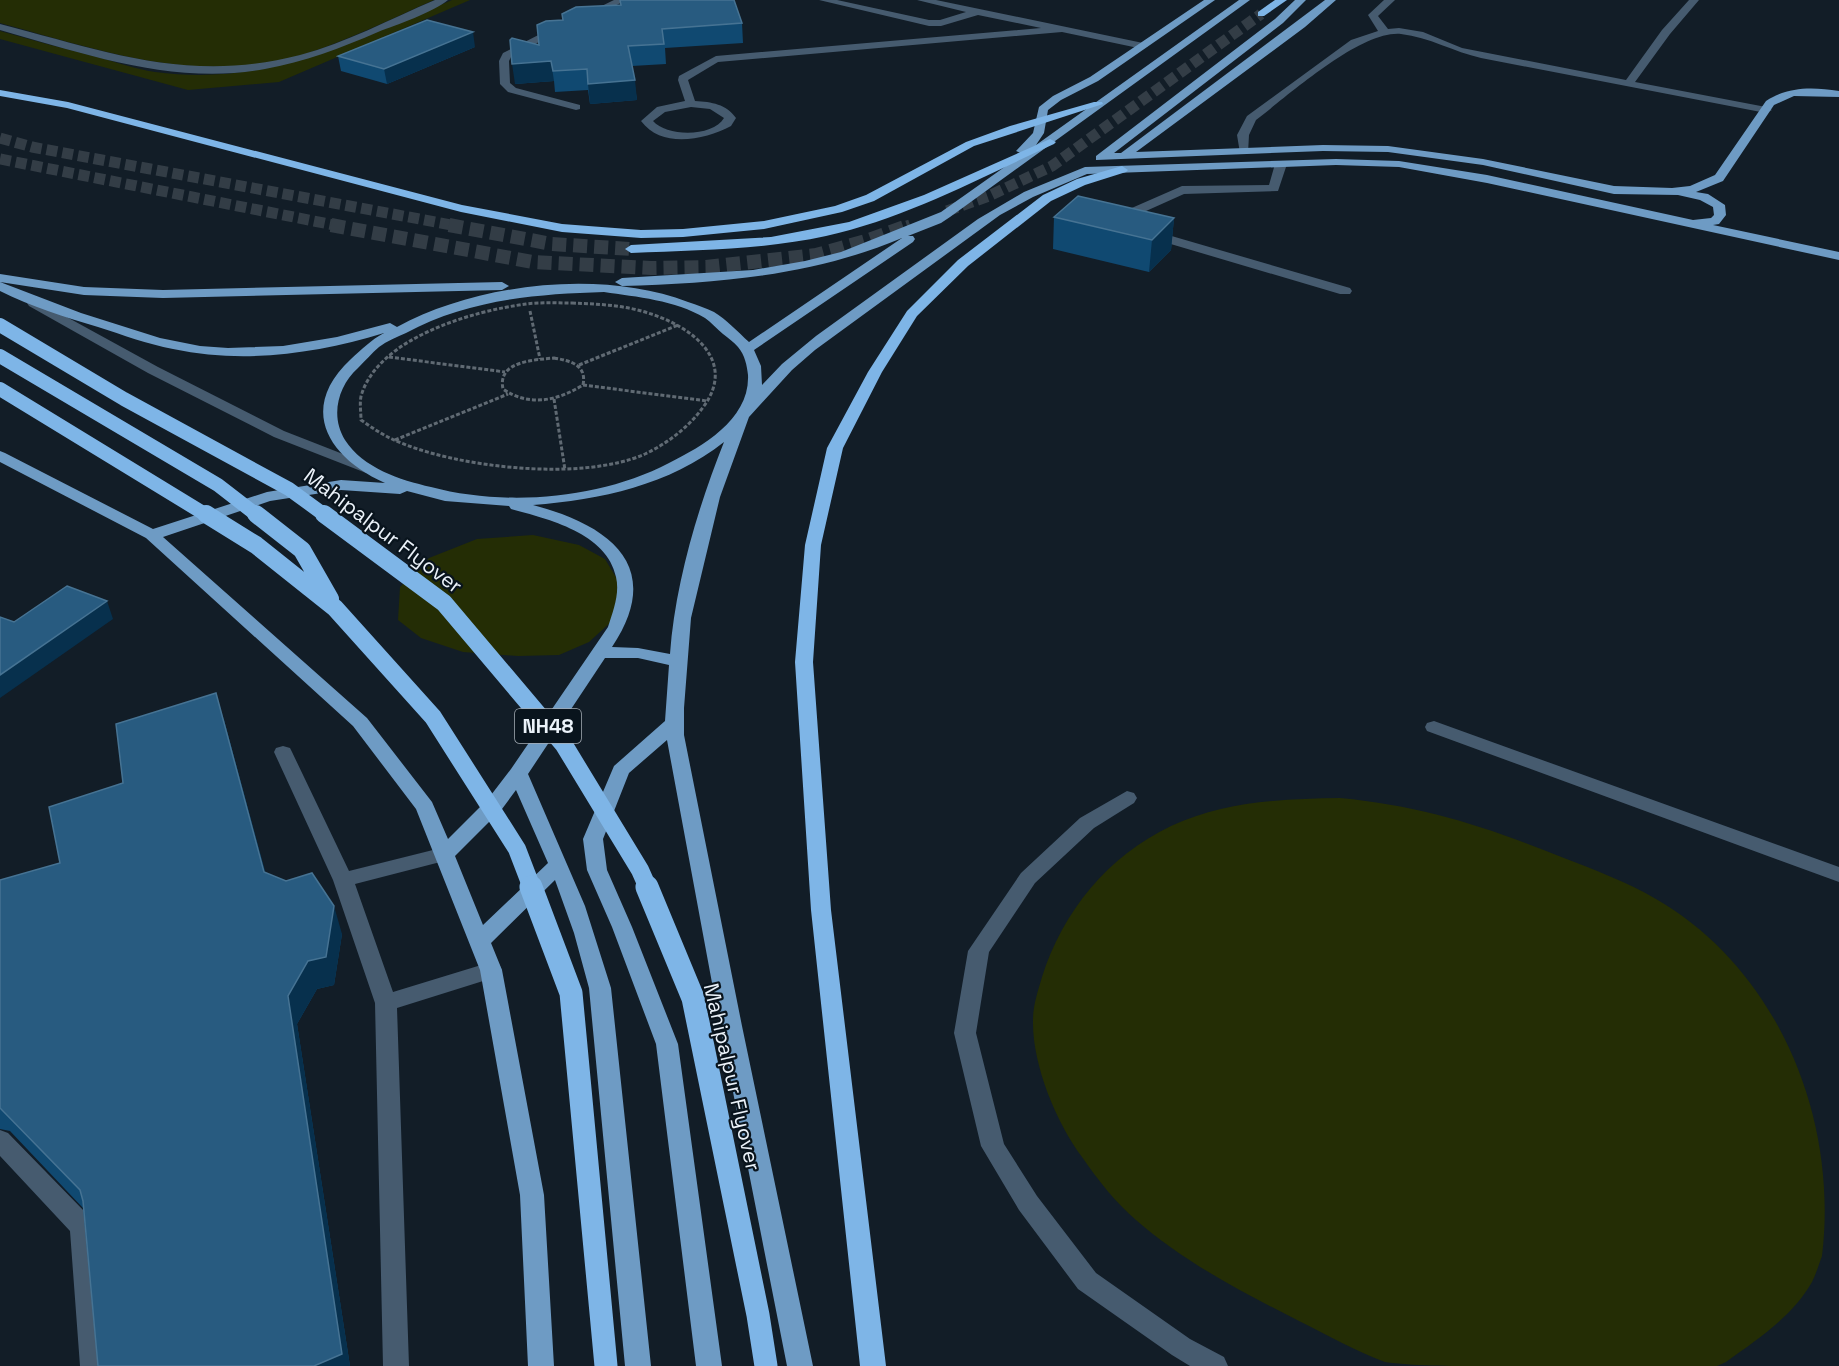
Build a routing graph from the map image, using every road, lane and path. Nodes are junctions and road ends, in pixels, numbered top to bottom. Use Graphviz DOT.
graph roads {
  1 [pos="443,0"];
  2 [pos="622,0"];
  3 [pos="824,0"];
  4 [pos="922,0"];
  5 [pos="1210,0"];
  6 [pos="1245,0"];
  7 [pos="1282,0"];
  8 [pos="1301,0"];
  9 [pos="1331,0"];
  10 [pos="1390,0"];
  11 [pos="1694,0"];
  12 [pos="633,7"];
  13 [pos="600,9"];
  14 [pos="977,12"];
  15 [pos="1261,14"];
  16 [pos="995,15"];
  17 [pos="0,27"];
  18 [pos="1062,29"];
  19 [pos="1385,32"];
  20 [pos="973,36"];
  21 [pos="1143,46"];
  22 [pos="1629,83"];
  23 [pos="0,93"];
  24 [pos="1839,94"];
  25 [pos="691,104"];
  26 [pos="1098,104"];
  27 [pos="576,107"];
  28 [pos="1766,110"];
  29 [pos="1041,120"];
  30 [pos="1050,141"];
  31 [pos="1244,151"];
  32 [pos="1124,155"];
  33 [pos="1101,157"];
  34 [pos="1012,159"];
  35 [pos="1281,164"];
  36 [pos="1186,167"];
  37 [pos="1122,170"];
  38 [pos="1091,171"];
  39 [pos="1182,190"];
  40 [pos="1672,192"];
  41 [pos="946,214"];
  42 [pos="1687,222"];
  43 [pos="631,249"];
  44 [pos="1839,256"];
  45 [pos="0,278"];
  46 [pos="0,286"];
  47 [pos="1345,291"];
  48 [pos="34,303"];
  49 [pos="528,304"];
  50 [pos="438,311"];
  51 [pos="0,325"];
  52 [pos="678,326"];
  53 [pos="747,349"];
  54 [pos="0,356"];
  55 [pos="388,357"];
  56 [pos="540,359"];
  57 [pos="579,365"];
  58 [pos="505,372"];
  59 [pos="584,385"];
  60 [pos="0,389"];
  61 [pos="508,394"];
  62 [pos="554,399"];
  63 [pos="707,401"];
  64 [pos="741,416"];
  65 [pos="395,441"];
  66 [pos="0,456"];
  67 [pos="366,468"];
  68 [pos="565,470"];
  69 [pos="420,490"];
  70 [pos="489,500"];
  71 [pos="152,535"];
  72 [pos="335,608"];
  73 [pos="600,652"];
  74 [pos="679,661"];
  75 [pos="674,723"];
  76 [pos="1434,727"];
  77 [pos="283,752"];
  78 [pos="518,774"];
  79 [pos="1127,798"];
  80 [pos="445,854"];
  81 [pos="558,865"];
  82 [pos="1839,874"];
  83 [pos="343,880"];
  84 [pos="480,942"];
  85 [pos="491,970"];
  86 [pos="386,1003"];
  87 [pos="0,1140"];
  88 [pos="93,1366"];
  89 [pos="396,1366"];
  90 [pos="541,1366"];
  91 [pos="606,1366"];
  92 [pos="638,1366"];
  93 [pos="709,1366"];
  94 [pos="766,1366"];
  95 [pos="800,1366"];
  96 [pos="873,1366"];
  97 [pos="1215,1366"];
  1 -- 17 [label="street"];
  2 -- 13 [label="street"];
  3 -- 14 [label="street"];
  4 -- 14 [label="street"];
  5 -- 21 [label="main road"];
  6 -- 26 [label="main road"];
  7 -- 15 [label="highway"];
  8 -- 33 [label="main road"];
  9 -- 32 [label="main road"];
  10 -- 19 [label="street"];
  11 -- 22 [label="street"];
  12 -- 13 [label="street"];
  13 -- 27 [label="street"];
  14 -- 16 [label="street"];
  16 -- 18 [label="street"];
  16 -- 20 [label="street"];
  18 -- 20 [label="street"];
  18 -- 21 [label="street"];
  19 -- 22 [label="street"];
  19 -- 31 [label="street"];
  20 -- 25 [label="street"];
  21 -- 29 [label="main road"];
  22 -- 28 [label="street"];
  23 -- 29 [label="highway"];
  24 -- 28 [label="main road"];
  25 -- 25 [label="street"];
  26 -- 29 [label="highway"];
  26 -- 30 [label="main road"];
  28 -- 40 [label="main road"];
  29 -- 34 [label="main road"];
  30 -- 34 [label="highway"];
  30 -- 41 [label="main road"];
  31 -- 32 [label="main road"];
  31 -- 40 [label="main road"];
  32 -- 33 [label="main road"];
  32 -- 38 [label="main road"];
  33 -- 38 [label="main road"];
  34 -- 43 [label="highway"];
  35 -- 36 [label="main road"];
  35 -- 39 [label="street"];
  35 -- 42 [label="main road"];
  36 -- 37 [label="main road"];
  36 -- 39 [label="street"];
  37 -- 38 [label="main road"];
  37 -- 96 [label="highway"];
  38 -- 64 [label="main road"];
  39 -- 47 [label="street"];
  40 -- 42 [label="main road"];
  41 -- 45 [label="main road"];
  41 -- 53 [label="main road"];
  42 -- 44 [label="main road"];
  46 -- 48 [label="main road"];
  48 -- 50 [label="main road"];
  48 -- 67 [label="street"];
  49 -- 52 [label="path"];
  49 -- 55 [label="path"];
  49 -- 56 [label="path"];
  50 -- 53 [label="main road"];
  50 -- 67 [label="main road"];
  51 -- 94 [label="highway, Mahipalpur Flyover / NH48, bridge"];
  52 -- 57 [label="path"];
  52 -- 63 [label="path"];
  53 -- 64 [label="main road"];
  54 -- 72 [label="highway, bridge"];
  55 -- 58 [label="path"];
  55 -- 65 [label="path"];
  56 -- 57 [label="path"];
  56 -- 58 [label="path"];
  57 -- 59 [label="path"];
  58 -- 61 [label="path"];
  59 -- 62 [label="path"];
  59 -- 63 [label="path"];
  60 -- 72 [label="highway, bridge"];
  61 -- 62 [label="path"];
  61 -- 65 [label="path"];
  62 -- 68 [label="path"];
  63 -- 68 [label="path"];
  64 -- 70 [label="main road"];
  64 -- 74 [label="main road"];
  65 -- 68 [label="path"];
  66 -- 71 [label="main road"];
  67 -- 69 [label="main road"];
  69 -- 70 [label="main road"];
  69 -- 71 [label="main road"];
  70 -- 73 [label="main road"];
  71 -- 80 [label="main road"];
  72 -- 91 [label="highway, bridge"];
  73 -- 74 [label="main road"];
  73 -- 78 [label="main road"];
  74 -- 75 [label="main road"];
  75 -- 93 [label="main road"];
  75 -- 95 [label="main road"];
  76 -- 82 [label="street"];
  77 -- 83 [label="street"];
  78 -- 80 [label="main road"];
  78 -- 81 [label="main road"];
  79 -- 97 [label="street"];
  80 -- 83 [label="street"];
  80 -- 84 [label="main road"];
  81 -- 84 [label="main road"];
  81 -- 92 [label="main road"];
  83 -- 86 [label="street"];
  84 -- 85 [label="main road"];
  85 -- 86 [label="street"];
  85 -- 90 [label="main road"];
  86 -- 89 [label="street"];
  87 -- 88 [label="street"];
}
